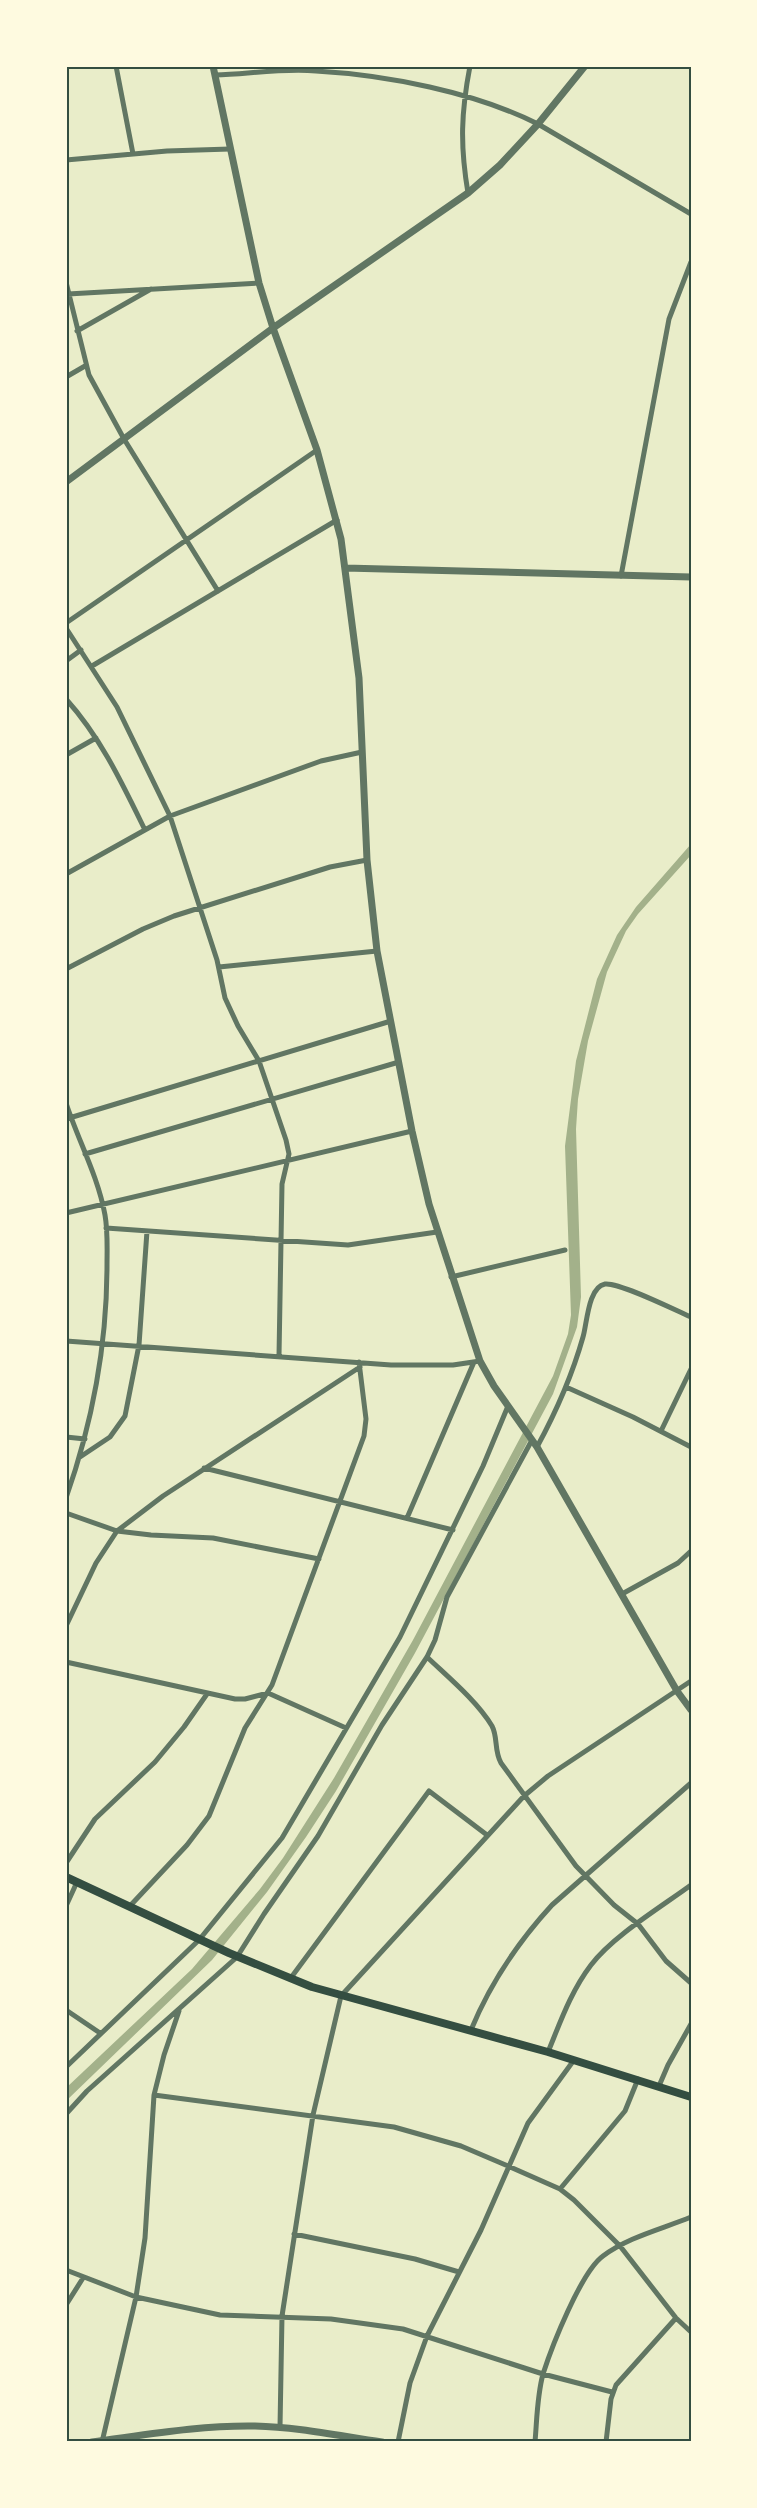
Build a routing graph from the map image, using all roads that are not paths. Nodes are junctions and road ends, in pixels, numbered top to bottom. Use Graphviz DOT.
graph roads {
  1 [pos="116,66"];
  2 [pos="213,66"];
  3 [pos="470,66"];
  4 [pos="585,66"];
  5 [pos="314,68"];
  6 [pos="214,75"];
  7 [pos="464,96"];
  8 [pos="538,124"];
  9 [pos="230,149"];
  10 [pos="133,154"];
  11 [pos="66,160"];
  12 [pos="468,193"];
  13 [pos="691,214"];
  14 [pos="691,262"];
  15 [pos="66,282"];
  16 [pos="259,282"];
  17 [pos="153,289"];
  18 [pos="68,294"];
  19 [pos="273,328"];
  20 [pos="77,331"];
  21 [pos="85,366"];
  22 [pos="66,377"];
  23 [pos="124,439"];
  24 [pos="318,450"];
  25 [pos="66,482"];
  26 [pos="337,520"];
  27 [pos="186,538"];
  28 [pos="345,568"];
  29 [pos="621,576"];
  30 [pos="691,577"];
  31 [pos="218,591"];
  32 [pos="66,623"];
  33 [pos="66,628"];
  34 [pos="81,650"];
  35 [pos="66,661"];
  36 [pos="92,666"];
  37 [pos="66,699"];
  38 [pos="96,738"];
  39 [pos="362,752"];
  40 [pos="66,755"];
  41 [pos="170,816"];
  42 [pos="145,830"];
  43 [pos="367,860"];
  44 [pos="66,874"];
  45 [pos="199,907"];
  46 [pos="377,951"];
  47 [pos="219,967"];
  48 [pos="66,969"];
  49 [pos="390,1021"];
  50 [pos="259,1061"];
  51 [pos="399,1062"];
  52 [pos="273,1099"];
  53 [pos="66,1103"];
  54 [pos="68,1119"];
  55 [pos="412,1131"];
  56 [pos="85,1154"];
  57 [pos="288,1159"];
  58 [pos="102,1203"];
  59 [pos="66,1213"];
  60 [pos="106,1228"];
  61 [pos="147,1231"];
  62 [pos="437,1232"];
  63 [pos="281,1241"];
  64 [pos="565,1250"];
  65 [pos="451,1277"];
  66 [pos="691,1317"];
  67 [pos="66,1341"];
  68 [pos="102,1343"];
  69 [pos="139,1345"];
  70 [pos="279,1356"];
  71 [pos="477,1362"];
  72 [pos="359,1365"];
  73 [pos="691,1369"];
  74 [pos="566,1387"];
  75 [pos="508,1406"];
  76 [pos="661,1431"];
  77 [pos="66,1437"];
  78 [pos="85,1439"];
  79 [pos="532,1440"];
  80 [pos="537,1447"];
  81 [pos="691,1447"];
  82 [pos="80,1457"];
  83 [pos="204,1468"];
  84 [pos="66,1498"];
  85 [pos="342,1501"];
  86 [pos="66,1513"];
  87 [pos="407,1518"];
  88 [pos="453,1530"];
  89 [pos="117,1531"];
  90 [pos="691,1551"];
  91 [pos="319,1559"];
  92 [pos="622,1594"];
  93 [pos="66,1626"];
  94 [pos="427,1656"];
  95 [pos="66,1662"];
  96 [pos="691,1681"];
  97 [pos="677,1691"];
  98 [pos="268,1693"];
  99 [pos="207,1694"];
  100 [pos="691,1710"];
  101 [pos="346,1728"];
  102 [pos="691,1783"];
  103 [pos="524,1796"];
  104 [pos="487,1835"];
  105 [pos="66,1863"];
  106 [pos="585,1876"];
  107 [pos="66,1877"];
  108 [pos="77,1882"];
  109 [pos="691,1885"];
  110 [pos="66,1906"];
  111 [pos="129,1907"];
  112 [pos="638,1924"];
  113 [pos="199,1940"];
  114 [pos="237,1957"];
  115 [pos="290,1978"];
  116 [pos="691,1983"];
  117 [pos="341,1996"];
  118 [pos="179,2009"];
  119 [pos="66,2010"];
  120 [pos="691,2024"];
  121 [pos="471,2030"];
  122 [pos="100,2032"];
  123 [pos="548,2052"];
  124 [pos="574,2061"];
  125 [pos="66,2067"];
  126 [pos="638,2079"];
  127 [pos="658,2086"];
  128 [pos="154,2095"];
  129 [pos="691,2097"];
  130 [pos="66,2114"];
  131 [pos="313,2115"];
  132 [pos="508,2166"];
  133 [pos="560,2189"];
  134 [pos="691,2217"];
  135 [pos="294,2234"];
  136 [pos="620,2246"];
  137 [pos="66,2270"];
  138 [pos="459,2272"];
  139 [pos="83,2278"];
  140 [pos="136,2297"];
  141 [pos="66,2305"];
  142 [pos="282,2316"];
  143 [pos="676,2318"];
  144 [pos="691,2332"];
  145 [pos="427,2336"];
  146 [pos="543,2374"];
  147 [pos="612,2392"];
  148 [pos="280,2427"];
  149 [pos="102,2441"];
  150 [pos="92,2442"];
  151 [pos="382,2442"];
  152 [pos="398,2442"];
  153 [pos="535,2442"];
  154 [pos="606,2442"];
  1 -- 10 [label="street"];
  2 -- 6 [label="street"];
  3 -- 7 [label="street"];
  4 -- 8 [label="street"];
  5 -- 6 [label="street"];
  5 -- 7 [label="street"];
  6 -- 9 [label="street"];
  7 -- 8 [label="street"];
  7 -- 12 [label="street"];
  8 -- 12 [label="street"];
  8 -- 13 [label="street"];
  9 -- 10 [label="street"];
  9 -- 16 [label="street"];
  10 -- 11 [label="street"];
  12 -- 19 [label="street"];
  14 -- 29 [label="street"];
  15 -- 18 [label="street"];
  16 -- 17 [label="street"];
  16 -- 19 [label="street"];
  17 -- 18 [label="street"];
  17 -- 20 [label="street"];
  18 -- 20 [label="street"];
  19 -- 23 [label="street"];
  19 -- 24 [label="street"];
  20 -- 21 [label="street"];
  21 -- 22 [label="street"];
  21 -- 23 [label="street"];
  23 -- 25 [label="street"];
  23 -- 27 [label="street"];
  24 -- 26 [label="street"];
  24 -- 27 [label="street"];
  26 -- 28 [label="street"];
  26 -- 31 [label="street"];
  27 -- 31 [label="street"];
  27 -- 32 [label="street"];
  28 -- 29 [label="street"];
  28 -- 39 [label="street"];
  29 -- 30 [label="street"];
  31 -- 36 [label="street"];
  33 -- 34 [label="street"];
  34 -- 35 [label="street"];
  34 -- 36 [label="street"];
  36 -- 41 [label="street"];
  37 -- 38 [label="street"];
  38 -- 40 [label="street"];
  38 -- 42 [label="street"];
  39 -- 41 [label="street"];
  39 -- 43 [label="street"];
  41 -- 42 [label="street"];
  41 -- 45 [label="street"];
  42 -- 44 [label="street"];
  43 -- 45 [label="street"];
  43 -- 46 [label="street"];
  45 -- 47 [label="street"];
  45 -- 48 [label="street"];
  46 -- 47 [label="street"];
  46 -- 49 [label="street"];
  47 -- 50 [label="street"];
  49 -- 50 [label="street"];
  49 -- 51 [label="street"];
  50 -- 52 [label="street"];
  50 -- 54 [label="street"];
  51 -- 52 [label="street"];
  51 -- 55 [label="street"];
  52 -- 56 [label="street"];
  52 -- 57 [label="street"];
  53 -- 54 [label="street"];
  54 -- 56 [label="street"];
  55 -- 57 [label="street"];
  55 -- 62 [label="street"];
  56 -- 58 [label="street"];
  57 -- 58 [label="street"];
  57 -- 63 [label="street"];
  58 -- 59 [label="street"];
  58 -- 60 [label="street"];
  60 -- 61 [label="street"];
  60 -- 68 [label="street"];
  61 -- 63 [label="street"];
  61 -- 69 [label="street"];
  62 -- 63 [label="street"];
  62 -- 65 [label="street"];
  63 -- 70 [label="street"];
  64 -- 65 [label="street"];
  65 -- 71 [label="street"];
  66 -- 74 [label="street"];
  67 -- 68 [label="street"];
  68 -- 69 [label="street"];
  68 -- 78 [label="street"];
  69 -- 70 [label="street"];
  69 -- 82 [label="street"];
  70 -- 72 [label="street"];
  71 -- 72 [label="street"];
  71 -- 75 [label="street"];
  71 -- 87 [label="street"];
  72 -- 83 [label="street"];
  72 -- 85 [label="street"];
  73 -- 76 [label="street"];
  74 -- 76 [label="street"];
  74 -- 80 [label="street"];
  75 -- 79 [label="street"];
  75 -- 88 [label="street"];
  76 -- 81 [label="street"];
  77 -- 78 [label="street"];
  78 -- 82 [label="street"];
  79 -- 80 [label="street"];
  79 -- 94 [label="street"];
  80 -- 92 [label="street"];
  82 -- 84 [label="street"];
  83 -- 85 [label="street"];
  83 -- 89 [label="street"];
  85 -- 87 [label="street"];
  85 -- 91 [label="street"];
  86 -- 89 [label="street"];
  87 -- 88 [label="street"];
  88 -- 101 [label="street"];
  89 -- 91 [label="street"];
  89 -- 93 [label="street"];
  90 -- 92 [label="street"];
  91 -- 98 [label="street"];
  92 -- 97 [label="street"];
  94 -- 103 [label="street"];
  94 -- 114 [label="street"];
  95 -- 99 [label="street"];
  96 -- 97 [label="street"];
  97 -- 100 [label="street"];
  97 -- 103 [label="street"];
  98 -- 99 [label="street"];
  98 -- 101 [label="street"];
  98 -- 111 [label="street"];
  99 -- 105 [label="street"];
  101 -- 113 [label="street"];
  102 -- 106 [label="street"];
  103 -- 104 [label="street"];
  103 -- 106 [label="street"];
  104 -- 115 [label="street"];
  104 -- 117 [label="street"];
  106 -- 112 [label="street"];
  106 -- 121 [label="street"];
  107 -- 108 [label="main road"];
  108 -- 110 [label="street"];
  108 -- 111 [label="main road"];
  109 -- 112 [label="street"];
  111 -- 113 [label="main road"];
  112 -- 116 [label="street"];
  112 -- 123 [label="street"];
  113 -- 114 [label="main road"];
  113 -- 122 [label="street"];
  114 -- 115 [label="main road"];
  114 -- 118 [label="street"];
  115 -- 117 [label="main road"];
  117 -- 121 [label="main road"];
  117 -- 131 [label="street"];
  118 -- 128 [label="street"];
  118 -- 130 [label="street"];
  119 -- 122 [label="street"];
  120 -- 127 [label="street"];
  121 -- 123 [label="main road"];
  122 -- 125 [label="street"];
  123 -- 124 [label="main road"];
  124 -- 126 [label="main road"];
  124 -- 132 [label="street"];
  126 -- 127 [label="main road"];
  126 -- 133 [label="street"];
  127 -- 129 [label="main road"];
  128 -- 131 [label="street"];
  128 -- 140 [label="street"];
  131 -- 132 [label="street"];
  131 -- 135 [label="street"];
  132 -- 133 [label="street"];
  132 -- 138 [label="street"];
  133 -- 136 [label="street"];
  134 -- 136 [label="street"];
  135 -- 138 [label="street"];
  135 -- 142 [label="street"];
  136 -- 143 [label="street"];
  136 -- 146 [label="street"];
  137 -- 139 [label="street"];
  138 -- 145 [label="street"];
  139 -- 140 [label="street"];
  139 -- 141 [label="street"];
  140 -- 142 [label="street"];
  140 -- 149 [label="street"];
  142 -- 145 [label="street"];
  142 -- 148 [label="street"];
  143 -- 144 [label="street"];
  143 -- 147 [label="street"];
  145 -- 146 [label="street"];
  145 -- 152 [label="street"];
  146 -- 147 [label="street"];
  146 -- 153 [label="street"];
  147 -- 154 [label="street"];
  148 -- 149 [label="street"];
  148 -- 151 [label="street"];
  149 -- 150 [label="street"];
}
